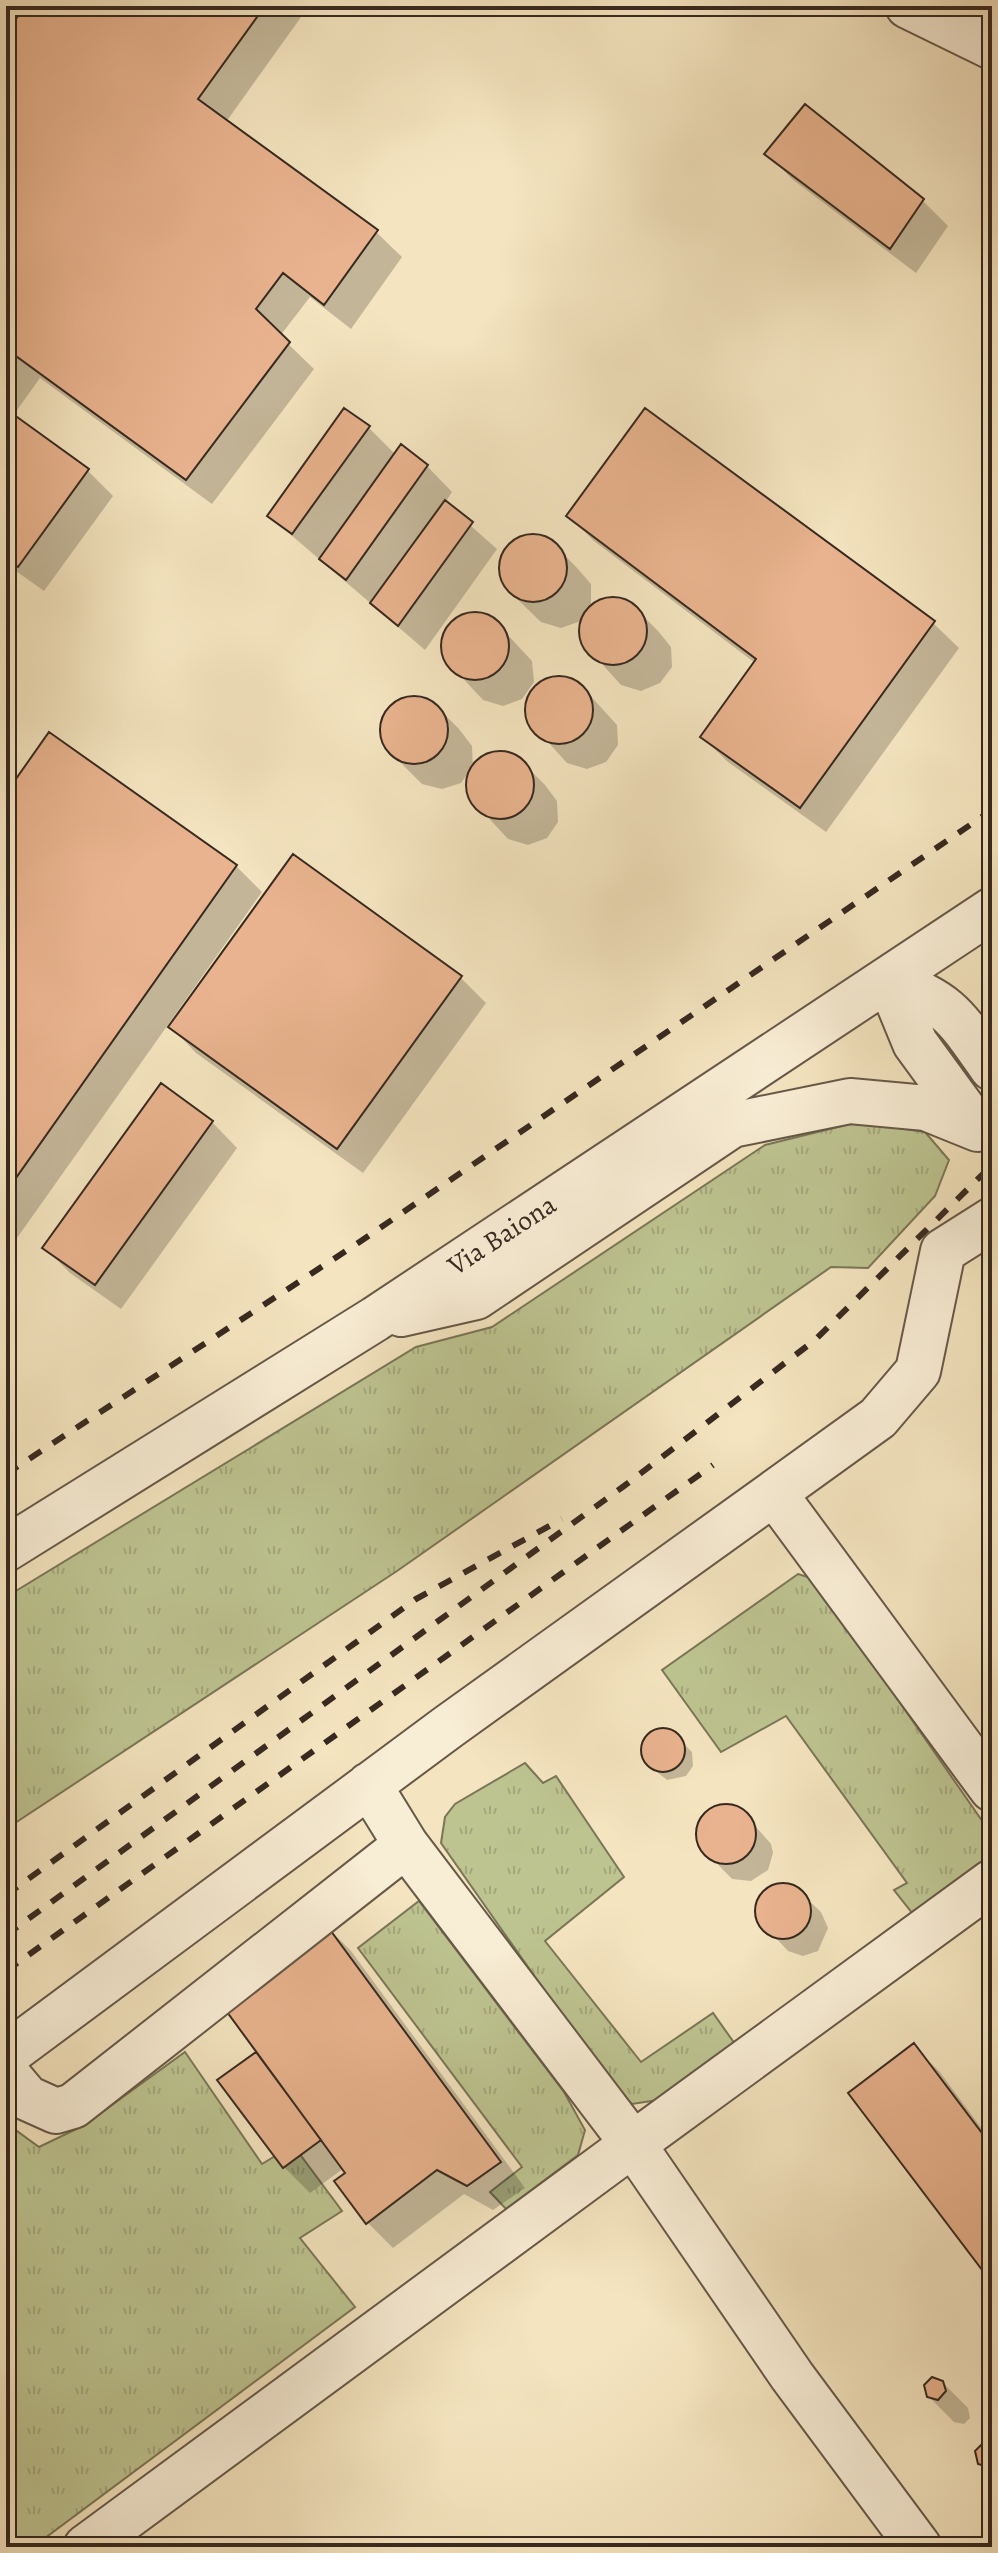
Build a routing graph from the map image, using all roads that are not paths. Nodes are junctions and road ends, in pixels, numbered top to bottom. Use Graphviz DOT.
graph roads {
  1 [pos="908,6"];
  2 [pos="992,47"];
  3 [pos="992,910"];
  4 [pos="889,980"];
  5 [pos="992,1068"];
  6 [pos="985,1140"];
  7 [pos="992,1220"];
  8 [pos="375,1319"];
  9 [pos="774,1493"];
  10 [pos="6,1549"];
  11 [pos="369,1785"];
  12 [pos="992,1789"];
  13 [pos="406,1845"];
  14 [pos="992,1882"];
  15 [pos="6,2055"];
  16 [pos="6,2073"];
  17 [pos="633,2144"];
  18 [pos="86,2547"];
  19 [pos="919,2547"];
  1 -- 2 [label="street"];
  3 -- 4 [label="street, Via Baiona"];
  4 -- 5 [label="street"];
  4 -- 6 [label="street"];
  4 -- 8 [label="street, Via Baiona"];
  6 -- 8 [label="street"];
  7 -- 9 [label="street"];
  8 -- 10 [label="street, Via Baiona"];
  9 -- 11 [label="street"];
  9 -- 12 [label="street"];
  11 -- 13 [label="street"];
  11 -- 15 [label="street"];
  13 -- 16 [label="street"];
  13 -- 17 [label="street"];
  14 -- 17 [label="street"];
  17 -- 18 [label="street"];
  17 -- 19 [label="street"];
}
